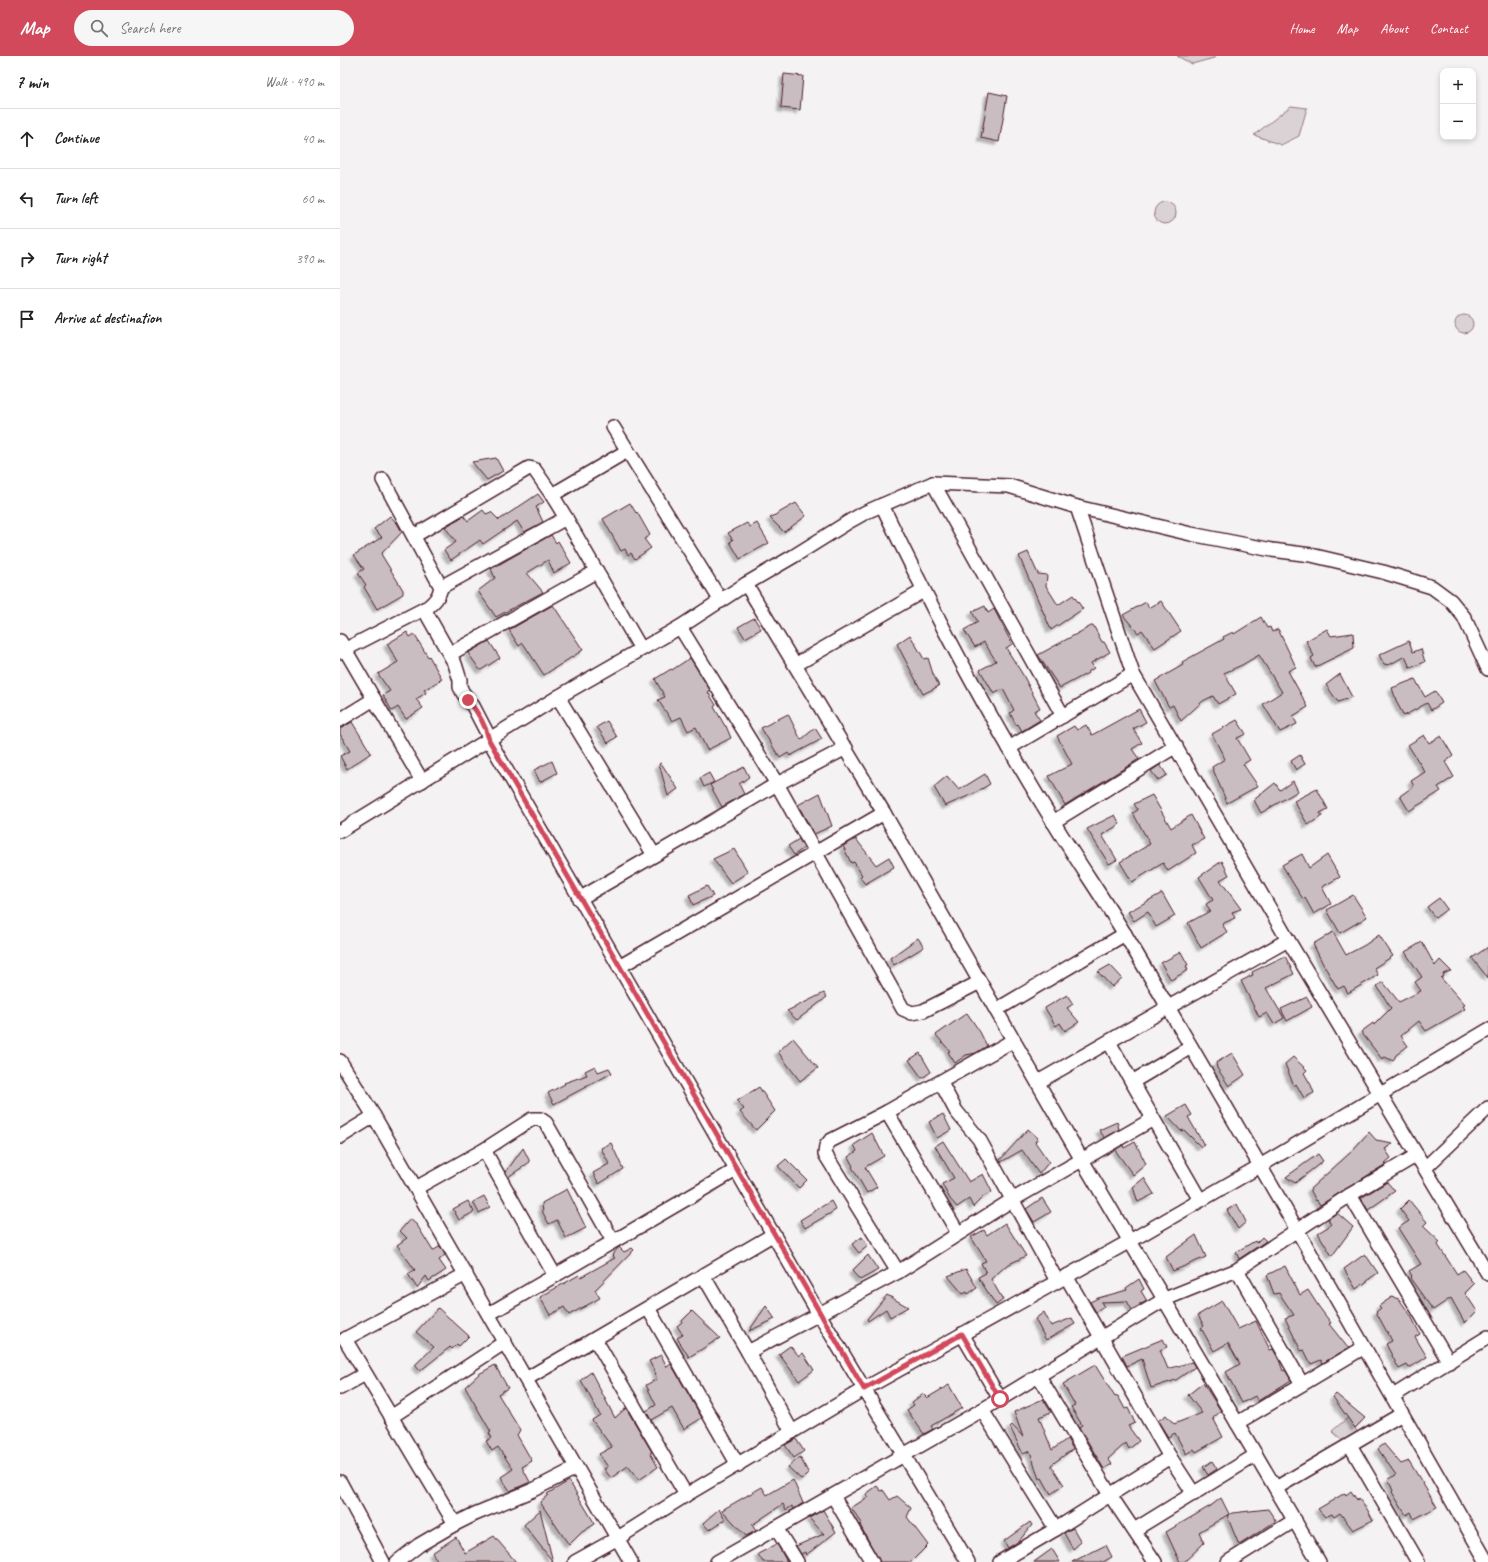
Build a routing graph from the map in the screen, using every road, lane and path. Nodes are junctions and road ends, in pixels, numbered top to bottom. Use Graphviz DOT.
graph roads {
  1 [pos="613,427"];
  2 [pos="627,451"];
  3 [pos="383,480"];
  4 [pos="933,483"];
  5 [pos="552,495"];
  6 [pos="882,505"];
  7 [pos="1077,507"];
  8 [pos="566,518"];
  9 [pos="414,536"];
  10 [pos="597,571"];
  11 [pos="746,584"];
  12 [pos="441,587"];
  13 [pos="923,592"];
  14 [pos="721,601"];
  15 [pos="424,609"];
  16 [pos="680,627"];
  17 [pos="342,647"];
  18 [pos="641,649"];
  19 [pos="450,654"];
  20 [pos="1486,662"];
  21 [pos="795,665"];
  22 [pos="1133,674"];
  23 [pos="558,697"];
  24 [pos="374,699"];
  25 [pos="1063,716"];
  26 [pos="340,720"];
  27 [pos="489,740"];
  28 [pos="1176,746"];
  29 [pos="846,748"];
  30 [pos="1009,748"];
  31 [pos="422,781"];
  32 [pos="777,784"];
  33 [pos="884,813"];
  34 [pos="1053,822"];
  35 [pos="340,831"];
  36 [pos="815,853"];
  37 [pos="654,855"];
  38 [pos="579,899"];
  39 [pos="1125,934"];
  40 [pos="1288,940"];
  41 [pos="619,967"];
  42 [pos="980,982"];
  43 [pos="1168,1008"];
  44 [pos="996,1010"];
  45 [pos="1488,1030"];
  46 [pos="1014,1040"];
  47 [pos="1109,1042"];
  48 [pos="1191,1047"];
  49 [pos="340,1062"];
  50 [pos="1038,1082"];
  51 [pos="1132,1082"];
  52 [pos="941,1083"];
  53 [pos="1381,1094"];
  54 [pos="1488,1109"];
  55 [pos="887,1112"];
  56 [pos="374,1116"];
  57 [pos="1153,1119"];
  58 [pos="340,1136"];
  59 [pos="484,1150"];
  60 [pos="1417,1156"];
  61 [pos="1082,1160"];
  62 [pos="1260,1166"];
  63 [pos="1425,1168"];
  64 [pos="736,1170"];
  65 [pos="416,1188"];
  66 [pos="1350,1195"];
  67 [pos="1012,1200"];
  68 [pos="1200,1200"];
  69 [pos="1297,1232"];
  70 [pos="958,1233"];
  71 [pos="774,1234"];
  72 [pos="613,1241"];
  73 [pos="1130,1241"];
  74 [pos="1237,1270"];
  75 [pos="898,1272"];
  76 [pos="466,1274"];
  77 [pos="1488,1274"];
  78 [pos="703,1275"];
  79 [pos="556,1276"];
  80 [pos="1062,1279"];
  81 [pos="1165,1299"];
  82 [pos="648,1308"];
  83 [pos="489,1314"];
  84 [pos="819,1314"];
  85 [pos="962,1334"];
  86 [pos="1488,1337"];
  87 [pos="342,1339"];
  88 [pos="595,1339"];
  89 [pos="1102,1339"];
  90 [pos="505,1342"];
  91 [pos="1364,1348"];
  92 [pos="748,1352"];
  93 [pos="1449,1362"];
  94 [pos="365,1374"];
  95 [pos="1039,1376"];
  96 [pos="526,1379"];
  97 [pos="1302,1384"];
  98 [pos="340,1388"];
  99 [pos="864,1389"];
  100 [pos="1393,1396"];
  101 [pos="1000,1399"];
  102 [pos="982,1410"];
  103 [pos="1402,1414"];
  104 [pos="391,1417"];
  105 [pos="1237,1423"];
  106 [pos="792,1432"];
  107 [pos="1350,1445"];
  108 [pos="903,1455"];
  109 [pos="1256,1455"];
  110 [pos="1170,1458"];
  111 [pos="738,1465"];
  112 [pos="576,1468"];
  113 [pos="340,1482"];
  114 [pos="1276,1488"];
  115 [pos="1194,1494"];
  116 [pos="686,1495"];
  117 [pos="1110,1495"];
  118 [pos="832,1496"];
  119 [pos="1295,1520"];
  120 [pos="455,1524"];
  121 [pos="776,1528"];
  122 [pos="1056,1529"];
  123 [pos="1134,1530"];
  124 [pos="618,1538"];
  125 [pos="1234,1560"];
  126 [pos="383,1562"];
  127 [pos="397,1562"];
  128 [pos="575,1562"];
  129 [pos="631,1562"];
  130 [pos="718,1562"];
  131 [pos="797,1562"];
  132 [pos="872,1562"];
  133 [pos="968,1562"];
  134 [pos="1000,1562"];
  135 [pos="1155,1562"];
  136 [pos="1319,1562"];
  137 [pos="1418,1562"];
  138 [pos="1487,1562"];
  1 -- 2 [label="street"];
  2 -- 5 [label="street"];
  2 -- 14 [label="street"];
  3 -- 9 [label="street"];
  4 -- 6 [label="street"];
  4 -- 7 [label="street"];
  4 -- 25 [label="street"];
  5 -- 8 [label="street"];
  5 -- 9 [label="street"];
  6 -- 11 [label="street"];
  6 -- 13 [label="street"];
  7 -- 20 [label="street"];
  7 -- 22 [label="street"];
  8 -- 10 [label="street"];
  8 -- 12 [label="street"];
  9 -- 12 [label="street"];
  10 -- 18 [label="street"];
  10 -- 19 [label="street"];
  11 -- 14 [label="street"];
  11 -- 21 [label="street"];
  12 -- 15 [label="street"];
  13 -- 21 [label="street"];
  13 -- 30 [label="street"];
  14 -- 16 [label="street"];
  15 -- 17 [label="street"];
  15 -- 19 [label="street"];
  16 -- 18 [label="street"];
  16 -- 32 [label="street"];
  17 -- 24 [label="street"];
  18 -- 23 [label="street"];
  19 -- 27 [label="street"];
  21 -- 29 [label="street"];
  22 -- 25 [label="street"];
  22 -- 28 [label="street"];
  23 -- 27 [label="street"];
  23 -- 37 [label="street"];
  24 -- 26 [label="street"];
  24 -- 31 [label="street"];
  25 -- 30 [label="street"];
  27 -- 31 [label="street"];
  27 -- 38 [label="street"];
  28 -- 34 [label="street"];
  28 -- 40 [label="street"];
  29 -- 32 [label="street"];
  29 -- 33 [label="street"];
  30 -- 34 [label="street"];
  31 -- 35 [label="street"];
  32 -- 36 [label="street"];
  32 -- 37 [label="street"];
  33 -- 36 [label="street"];
  33 -- 42 [label="street"];
  34 -- 39 [label="street"];
  36 -- 41 [label="street"];
  36 -- 42 [label="street"];
  37 -- 38 [label="street"];
  38 -- 41 [label="street"];
  39 -- 43 [label="street"];
  39 -- 44 [label="street"];
  40 -- 43 [label="street"];
  40 -- 53 [label="street"];
  41 -- 64 [label="street"];
  42 -- 44 [label="street"];
  43 -- 47 [label="street"];
  43 -- 48 [label="street"];
  44 -- 46 [label="street"];
  45 -- 53 [label="street"];
  46 -- 50 [label="street"];
  46 -- 52 [label="street"];
  47 -- 50 [label="street"];
  47 -- 51 [label="street"];
  48 -- 51 [label="street"];
  48 -- 62 [label="street"];
  49 -- 56 [label="street"];
  50 -- 61 [label="street"];
  51 -- 57 [label="street"];
  52 -- 55 [label="street"];
  52 -- 67 [label="street"];
  53 -- 60 [label="street"];
  53 -- 62 [label="street"];
  54 -- 63 [label="street"];
  55 -- 70 [label="street"];
  55 -- 75 [label="street"];
  56 -- 58 [label="street"];
  56 -- 65 [label="street"];
  57 -- 61 [label="street"];
  57 -- 68 [label="street"];
  59 -- 65 [label="street"];
  59 -- 72 [label="street"];
  59 -- 79 [label="street"];
  60 -- 63 [label="street"];
  60 -- 66 [label="street"];
  61 -- 67 [label="street"];
  61 -- 73 [label="street"];
  62 -- 68 [label="street"];
  62 -- 69 [label="street"];
  63 -- 77 [label="street"];
  64 -- 71 [label="street"];
  64 -- 72 [label="street"];
  65 -- 76 [label="street"];
  66 -- 69 [label="street"];
  66 -- 93 [label="street"];
  67 -- 70 [label="street"];
  67 -- 80 [label="street"];
  68 -- 73 [label="street"];
  69 -- 74 [label="street"];
  69 -- 91 [label="street"];
  70 -- 75 [label="street"];
  71 -- 78 [label="street"];
  71 -- 84 [label="street"];
  72 -- 79 [label="street"];
  73 -- 80 [label="street"];
  73 -- 81 [label="street"];
  74 -- 81 [label="street"];
  74 -- 97 [label="street"];
  75 -- 84 [label="street"];
  76 -- 83 [label="street"];
  76 -- 87 [label="street"];
  78 -- 82 [label="street"];
  78 -- 92 [label="street"];
  79 -- 83 [label="street"];
  80 -- 85 [label="street"];
  80 -- 89 [label="street"];
  81 -- 89 [label="street"];
  81 -- 105 [label="street"];
  82 -- 88 [label="street"];
  82 -- 111 [label="street"];
  83 -- 90 [label="street"];
  84 -- 92 [label="street"];
  84 -- 99 [label="street"];
  85 -- 99 [label="street"];
  85 -- 101 [label="street"];
  86 -- 93 [label="street"];
  87 -- 94 [label="street"];
  88 -- 96 [label="street"];
  88 -- 116 [label="street"];
  89 -- 95 [label="street"];
  89 -- 110 [label="street"];
  90 -- 96 [label="street"];
  90 -- 104 [label="street"];
  91 -- 97 [label="street"];
  91 -- 100 [label="street"];
  92 -- 106 [label="street"];
  93 -- 100 [label="street"];
  94 -- 98 [label="street"];
  94 -- 104 [label="street"];
  95 -- 101 [label="street"];
  95 -- 117 [label="street"];
  96 -- 112 [label="street"];
  97 -- 105 [label="street"];
  99 -- 106 [label="street"];
  99 -- 108 [label="street"];
  100 -- 103 [label="street"];
  101 -- 102 [label="street"];
  102 -- 108 [label="street"];
  102 -- 122 [label="street"];
  103 -- 107 [label="street"];
  103 -- 138 [label="street"];
  104 -- 120 [label="street"];
  105 -- 109 [label="street"];
  106 -- 111 [label="street"];
  107 -- 114 [label="street"];
  107 -- 137 [label="street"];
  108 -- 118 [label="street"];
  108 -- 133 [label="street"];
  109 -- 114 [label="street"];
  109 -- 115 [label="street"];
  110 -- 115 [label="street"];
  110 -- 117 [label="street"];
  111 -- 116 [label="street"];
  112 -- 120 [label="street"];
  112 -- 124 [label="street"];
  113 -- 126 [label="street"];
  114 -- 119 [label="street"];
  115 -- 123 [label="street"];
  116 -- 124 [label="street"];
  117 -- 122 [label="street"];
  117 -- 123 [label="street"];
  118 -- 121 [label="street"];
  118 -- 132 [label="street"];
  119 -- 125 [label="street"];
  119 -- 136 [label="street"];
  120 -- 127 [label="street"];
  121 -- 130 [label="street"];
  121 -- 131 [label="street"];
  122 -- 134 [label="street"];
  123 -- 135 [label="street"];
  124 -- 128 [label="street"];
  124 -- 129 [label="street"];
}
